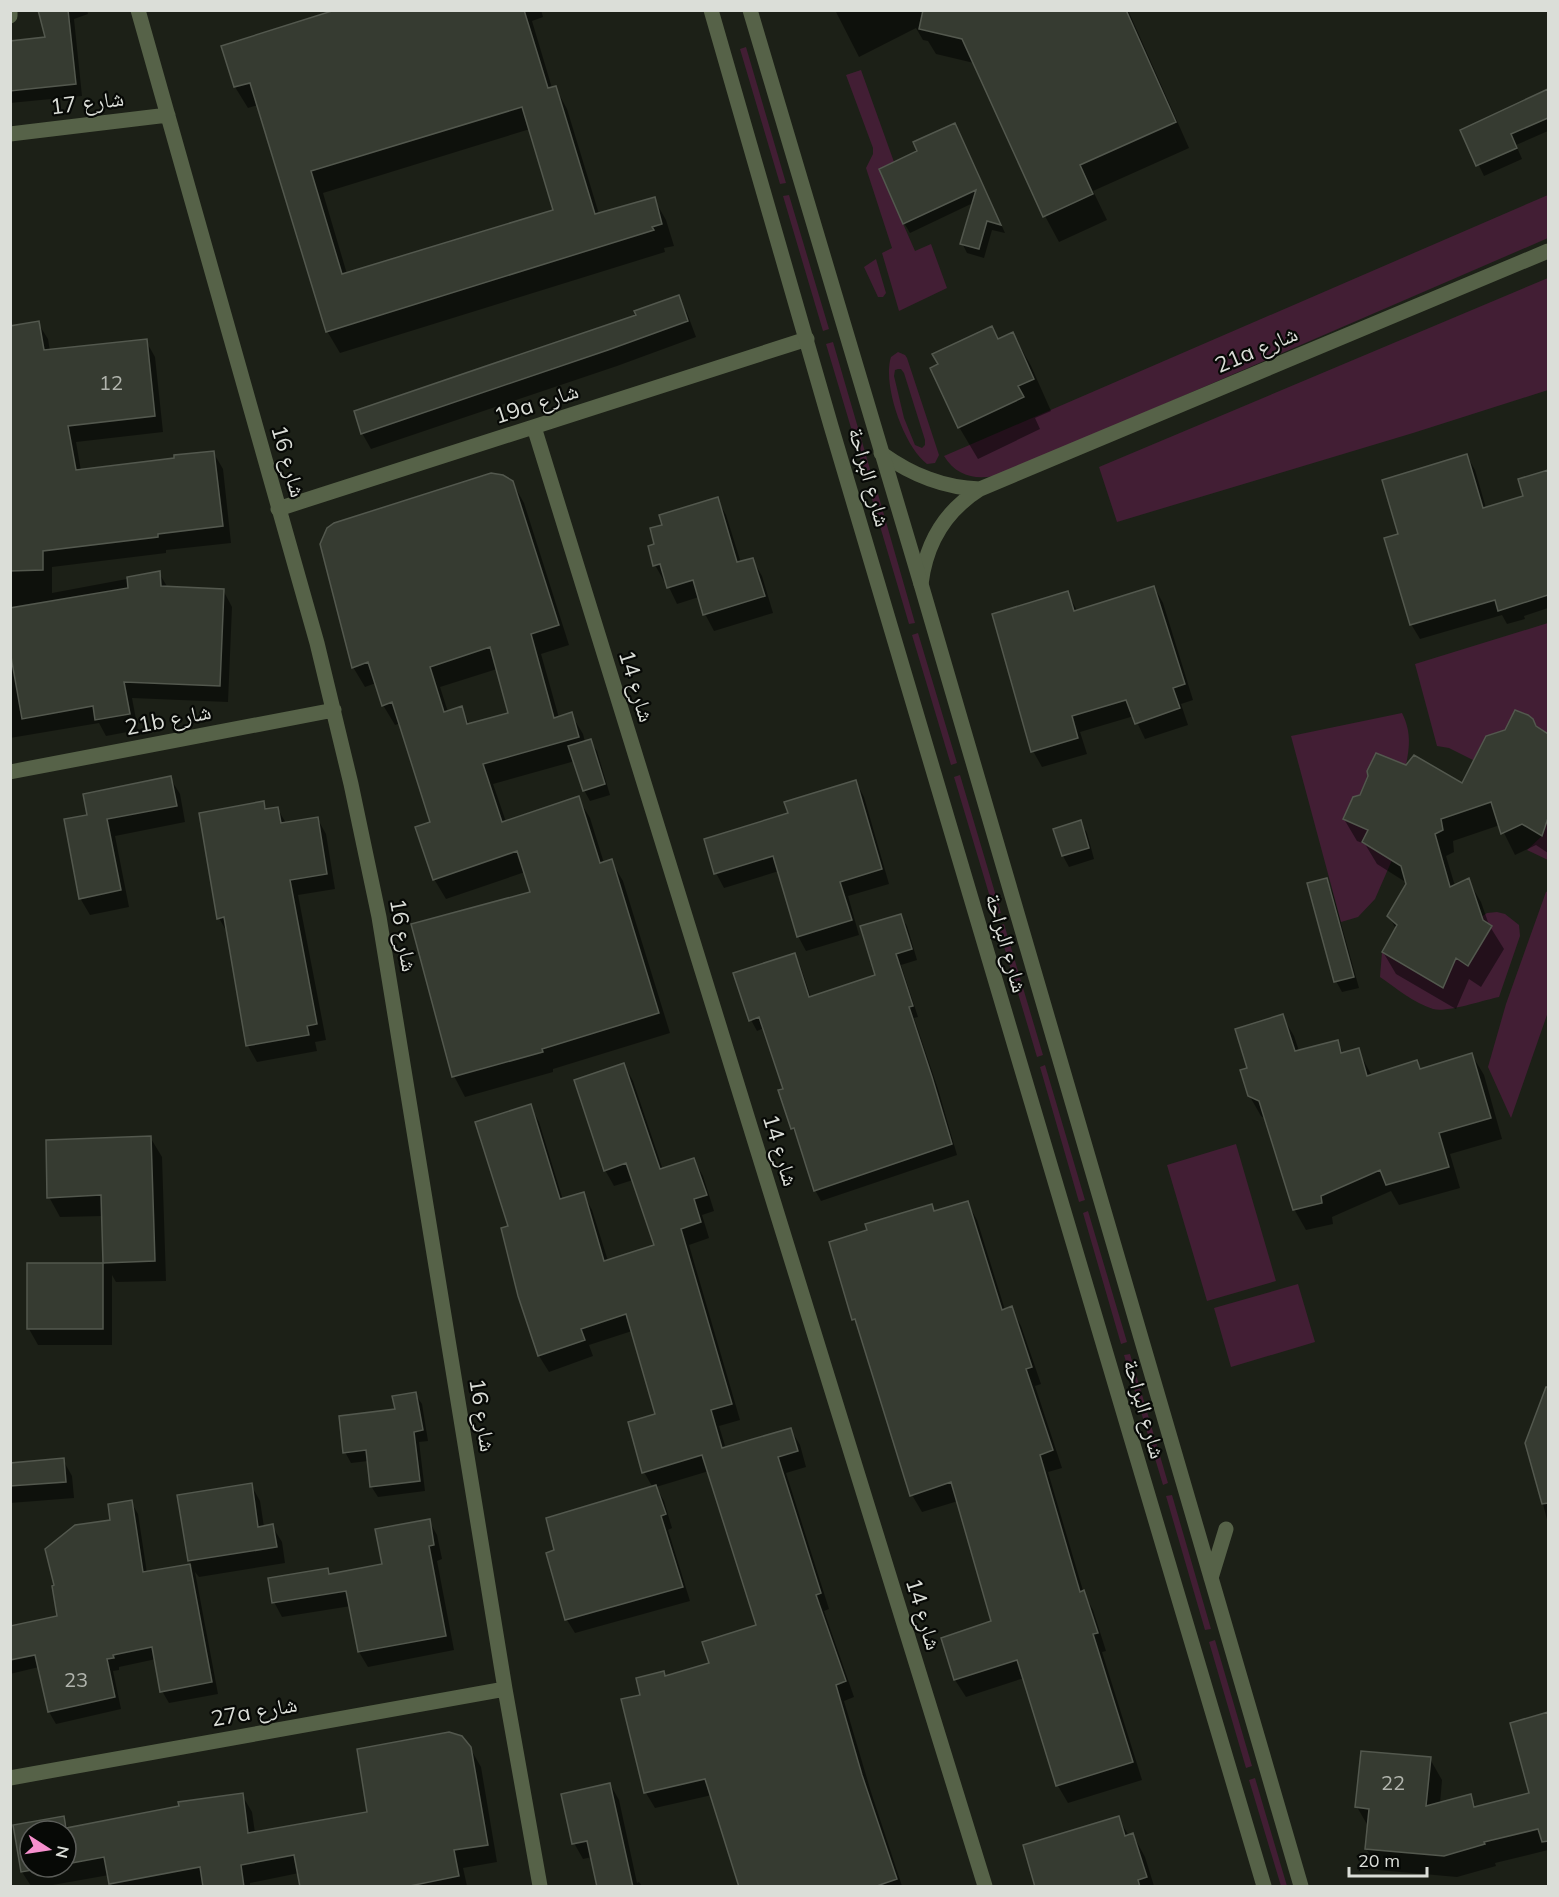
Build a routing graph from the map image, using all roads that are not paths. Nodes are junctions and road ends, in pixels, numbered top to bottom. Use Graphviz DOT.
graph roads {
  1 [pos="138,10"];
  2 [pos="711,10"];
  3 [pos="750,10"];
  4 [pos="10,11"];
  5 [pos="10,16"];
  6 [pos="168,115"];
  7 [pos="10,134"];
  8 [pos="1548,251"];
  9 [pos="807,339"];
  10 [pos="534,427"];
  11 [pos="882,453"];
  12 [pos="980,489"];
  13 [pos="278,509"];
  14 [pos="921,584"];
  15 [pos="334,710"];
  16 [pos="10,771"];
  17 [pos="1226,1529"];
  18 [pos="1211,1578"];
  19 [pos="505,1689"];
  20 [pos="10,1778"];
  21 [pos="540,1887"];
  22 [pos="985,1887"];
  23 [pos="1264,1887"];
  24 [pos="1301,1887"];
  1 -- 6 [label="street, شارع 16"];
  2 -- 9 [label="street, شارع البراحة"];
  3 -- 11 [label="street, شارع البراحة"];
  4 -- 5 [label="street"];
  6 -- 7 [label="street, شارع 17"];
  6 -- 13 [label="street, شارع 16"];
  8 -- 12 [label="street, 21a شارع"];
  9 -- 10 [label="street, 19a شارع"];
  9 -- 23 [label="street, شارع البراحة"];
  10 -- 13 [label="street, 19a شارع"];
  10 -- 22 [label="street, شارع 14"];
  11 -- 12 [label="street, 21a شارع"];
  11 -- 14 [label="street, شارع البراحة"];
  12 -- 14 [label="street, 21a شارع"];
  13 -- 15 [label="street, شارع 16"];
  14 -- 18 [label="street, شارع البراحة"];
  15 -- 16 [label="street, 21b شارع"];
  15 -- 19 [label="street, شارع 16"];
  17 -- 18 [label="street"];
  18 -- 24 [label="street, شارع البراحة"];
  19 -- 20 [label="street, 27a شارع"];
  19 -- 21 [label="street, شارع 16"];
}
